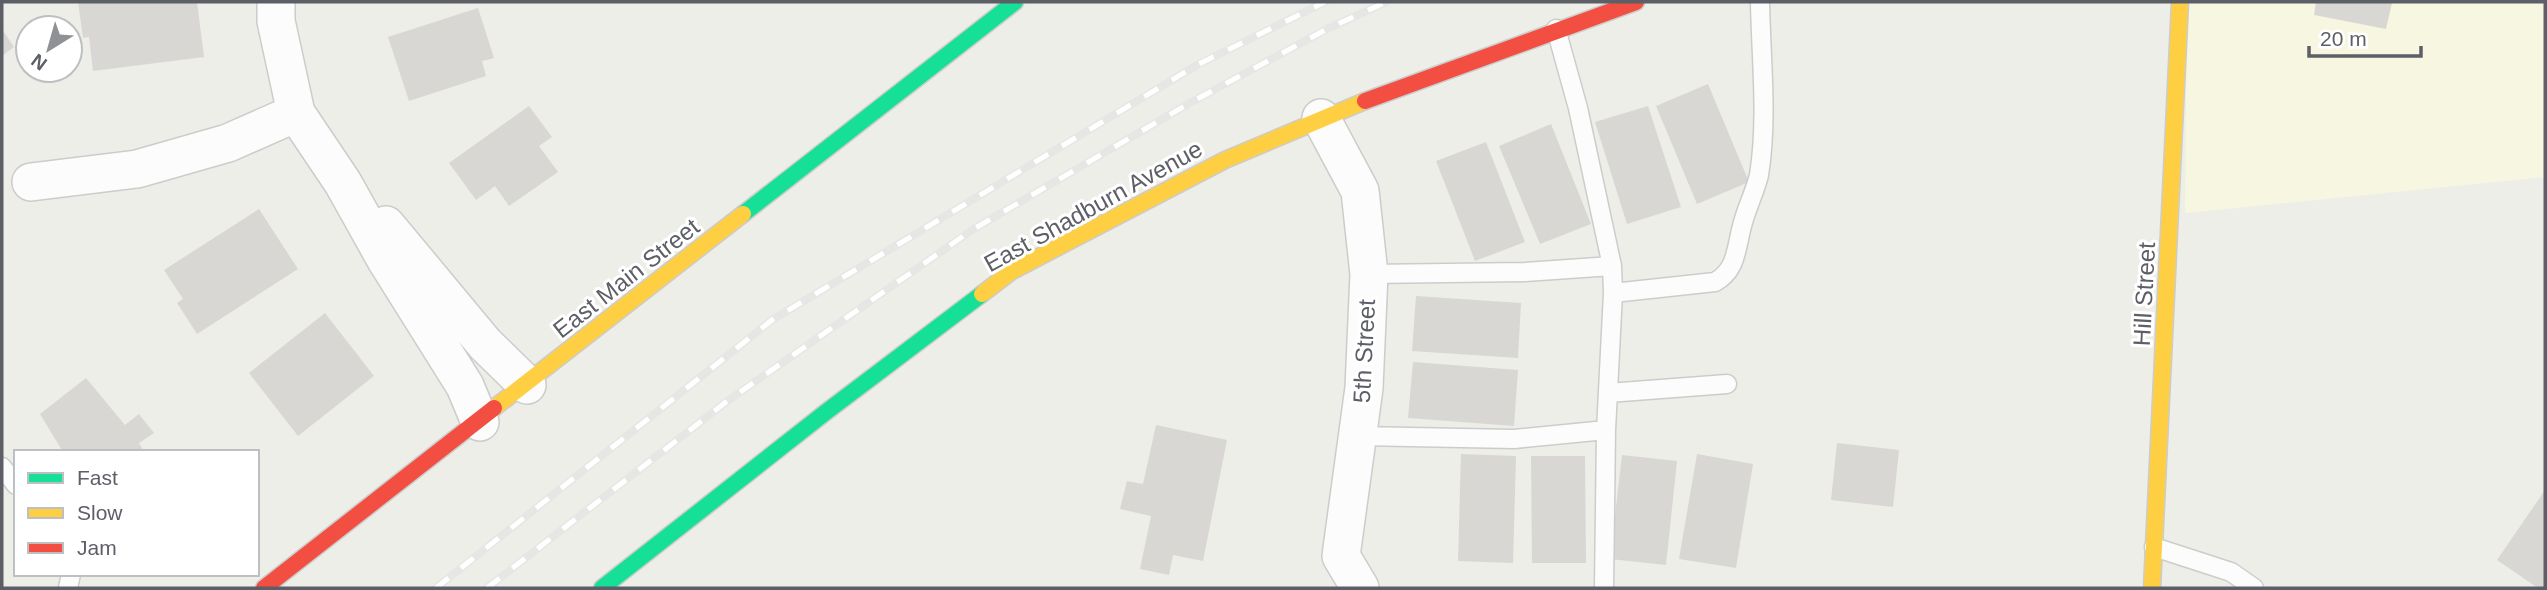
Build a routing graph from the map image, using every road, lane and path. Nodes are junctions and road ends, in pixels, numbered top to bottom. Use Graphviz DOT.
graph roads {
  1 [pos="276,2"];
  2 [pos="1016,2"];
  3 [pos="1636,2"];
  4 [pos="1760,2"];
  5 [pos="2180,2"];
  6 [pos="1556,29"];
  7 [pos="296,113"];
  8 [pos="1321,118"];
  9 [pos="31,182"];
  10 [pos="342,183"];
  11 [pos="1612,266"];
  12 [pos="1369,274"];
  13 [pos="1613,293"];
  14 [pos="1727,384"];
  15 [pos="527,385"];
  16 [pos="1608,394"];
  17 [pos="480,422"];
  18 [pos="1606,430"];
  19 [pos="1358,436"];
  20 [pos="2,467"];
  21 [pos="14,482"];
  22 [pos="2154,547"];
  23 [pos="264,588"];
  24 [pos="602,588"];
  25 [pos="1360,588"];
  26 [pos="1604,588"];
  27 [pos="2152,588"];
  28 [pos="2254,588"];
  1 -- 7 [label="street"];
  2 -- 15 [label="street, East Main Street"];
  3 -- 6 [label="street, East Shadburn Avenue"];
  4 -- 13 [label="lane"];
  5 -- 22 [label="street, Hill Street"];
  6 -- 8 [label="street, East Shadburn Avenue"];
  6 -- 11 [label="lane"];
  7 -- 9 [label="street"];
  7 -- 10 [label="street"];
  8 -- 12 [label="street, 5th Street"];
  8 -- 24 [label="street, East Shadburn Avenue"];
  10 -- 15 [label="street"];
  10 -- 17 [label="street"];
  11 -- 12 [label="lane"];
  11 -- 13 [label="lane"];
  12 -- 19 [label="street, 5th Street"];
  13 -- 16 [label="lane"];
  14 -- 16 [label="lane"];
  15 -- 17 [label="street, East Main Street"];
  16 -- 18 [label="lane"];
  17 -- 23 [label="street, East Main Street"];
  18 -- 19 [label="lane"];
  18 -- 26 [label="lane"];
  19 -- 25 [label="street, 5th Street"];
  20 -- 21 [label="lane"];
  22 -- 27 [label="street, Hill Street"];
  22 -- 28 [label="lane"];
}
